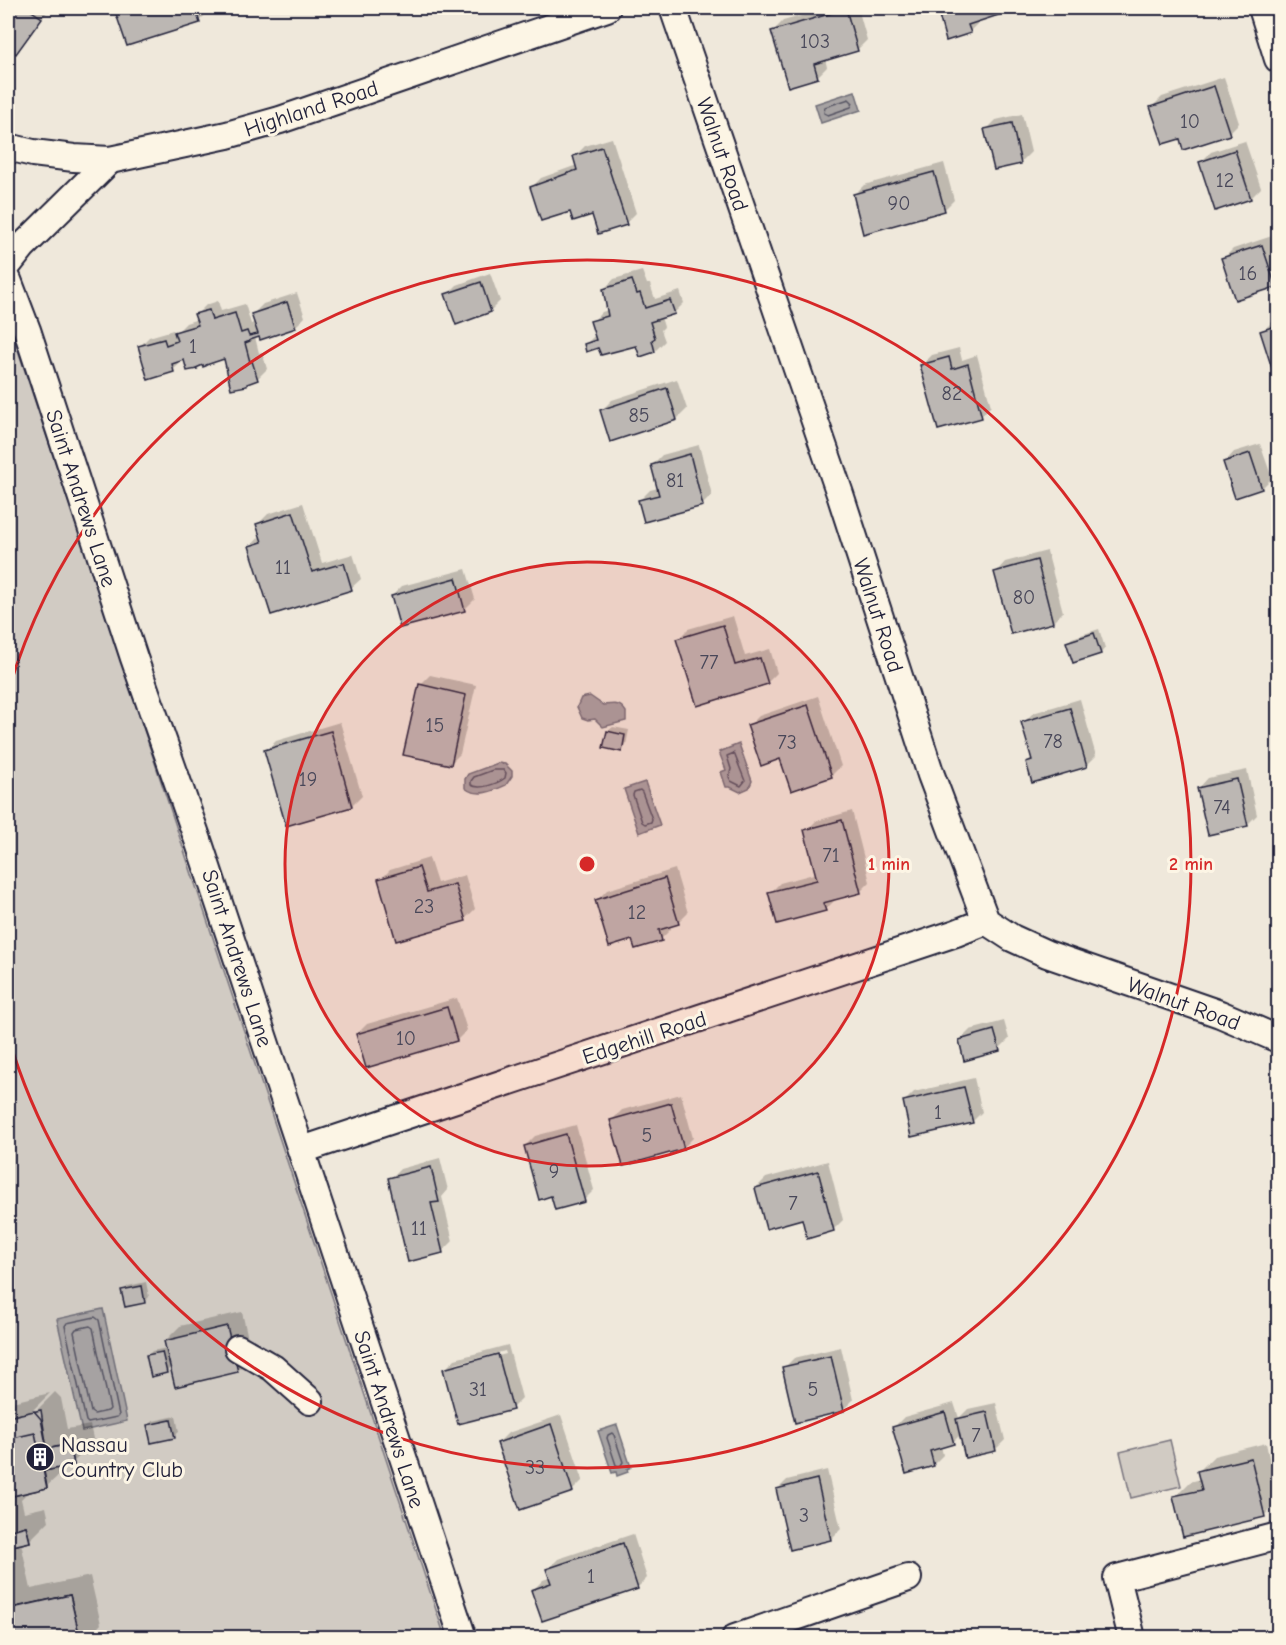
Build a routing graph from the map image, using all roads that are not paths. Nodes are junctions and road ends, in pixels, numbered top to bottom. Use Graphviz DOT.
graph roads {
  1 [pos="607,8"];
  2 [pos="673,8"];
  3 [pos="1262,8"];
  4 [pos="1278,59"];
  5 [pos="8,147"];
  6 [pos="110,160"];
  7 [pos="8,265"];
  8 [pos="8,280"];
  9 [pos="986,921"];
  10 [pos="1278,1039"];
  11 [pos="302,1150"];
  12 [pos="238,1348"];
  13 [pos="310,1401"];
  14 [pos="1278,1536"];
  15 [pos="908,1578"];
  16 [pos="463,1638"];
  17 [pos="735,1638"];
  18 [pos="1132,1638"];
  1 -- 6 [label="street, Highland Road"];
  2 -- 9 [label="street, Walnut Road"];
  3 -- 4 [label="street"];
  5 -- 6 [label="street, Highland Road"];
  6 -- 7 [label="street"];
  8 -- 11 [label="street, Saint Andrews Lane"];
  9 -- 10 [label="street, Walnut Road"];
  9 -- 11 [label="street, Edgehill Road"];
  11 -- 16 [label="street, Saint Andrews Lane"];
  12 -- 13 [label="street"];
  14 -- 18 [label="street"];
  15 -- 17 [label="street"];
}
